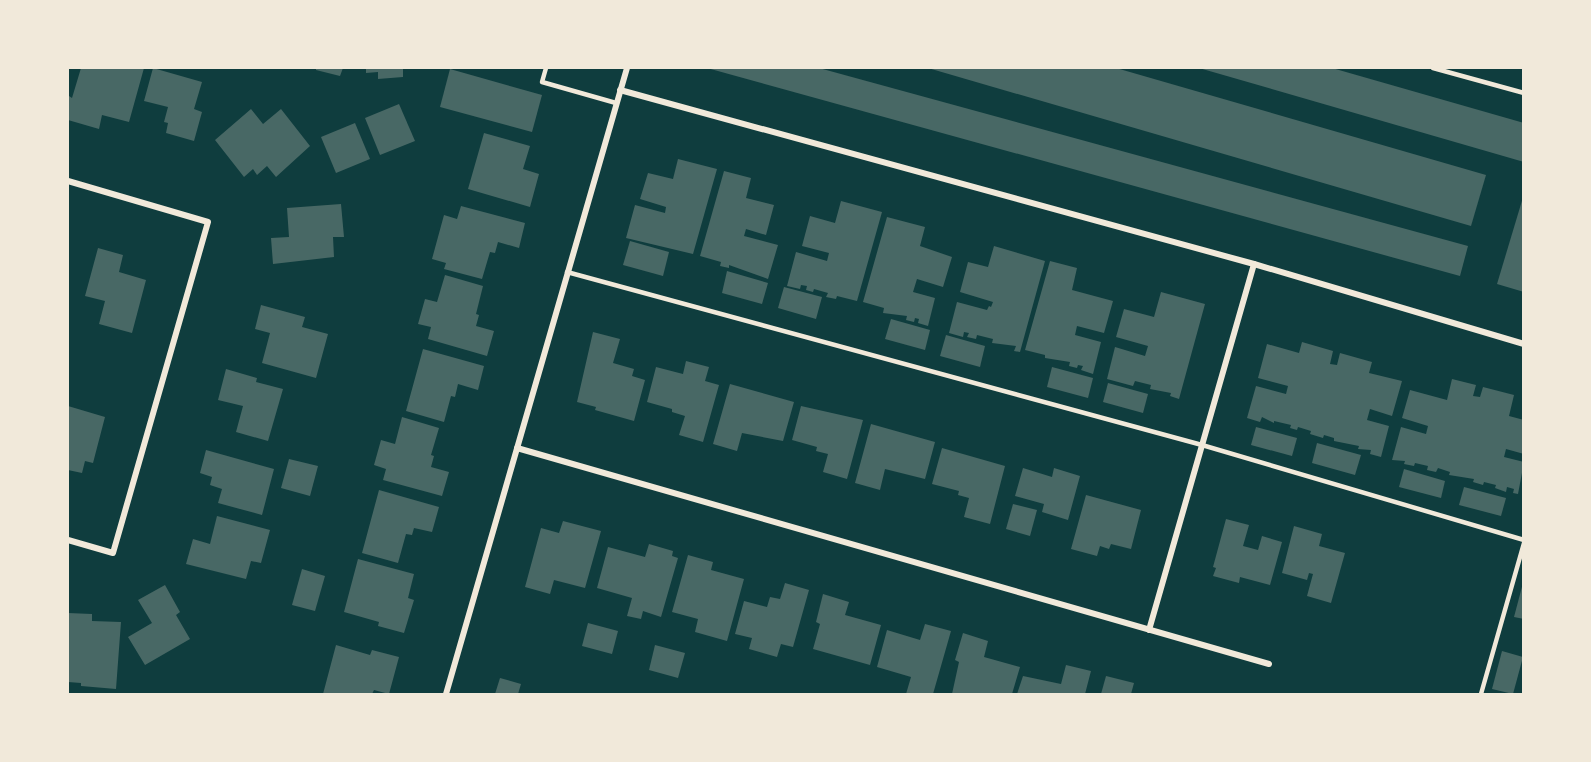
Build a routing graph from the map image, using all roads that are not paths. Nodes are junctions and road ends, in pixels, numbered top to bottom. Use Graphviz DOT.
graph roads {
  1 [pos="546,68"];
  2 [pos="627,68"];
  3 [pos="1433,68"];
  4 [pos="620,90"];
  5 [pos="1524,93"];
  6 [pos="616,103"];
  7 [pos="68,181"];
  8 [pos="1254,264"];
  9 [pos="567,272"];
  10 [pos="1524,344"];
  11 [pos="1202,445"];
  12 [pos="517,448"];
  13 [pos="68,540"];
  14 [pos="1524,542"];
  15 [pos="1149,630"];
  16 [pos="1269,664"];
  17 [pos="446,694"];
  18 [pos="1481,694"];
  1 -- 6 [label="lane"];
  2 -- 4 [label="street"];
  3 -- 5 [label="lane"];
  4 -- 6 [label="street"];
  4 -- 8 [label="street"];
  6 -- 9 [label="street"];
  7 -- 13 [label="street"];
  8 -- 10 [label="street"];
  8 -- 11 [label="street"];
  9 -- 11 [label="lane"];
  9 -- 12 [label="street"];
  11 -- 14 [label="lane"];
  11 -- 15 [label="street"];
  12 -- 15 [label="street"];
  12 -- 17 [label="street"];
  14 -- 18 [label="lane"];
  15 -- 16 [label="street"];
}
